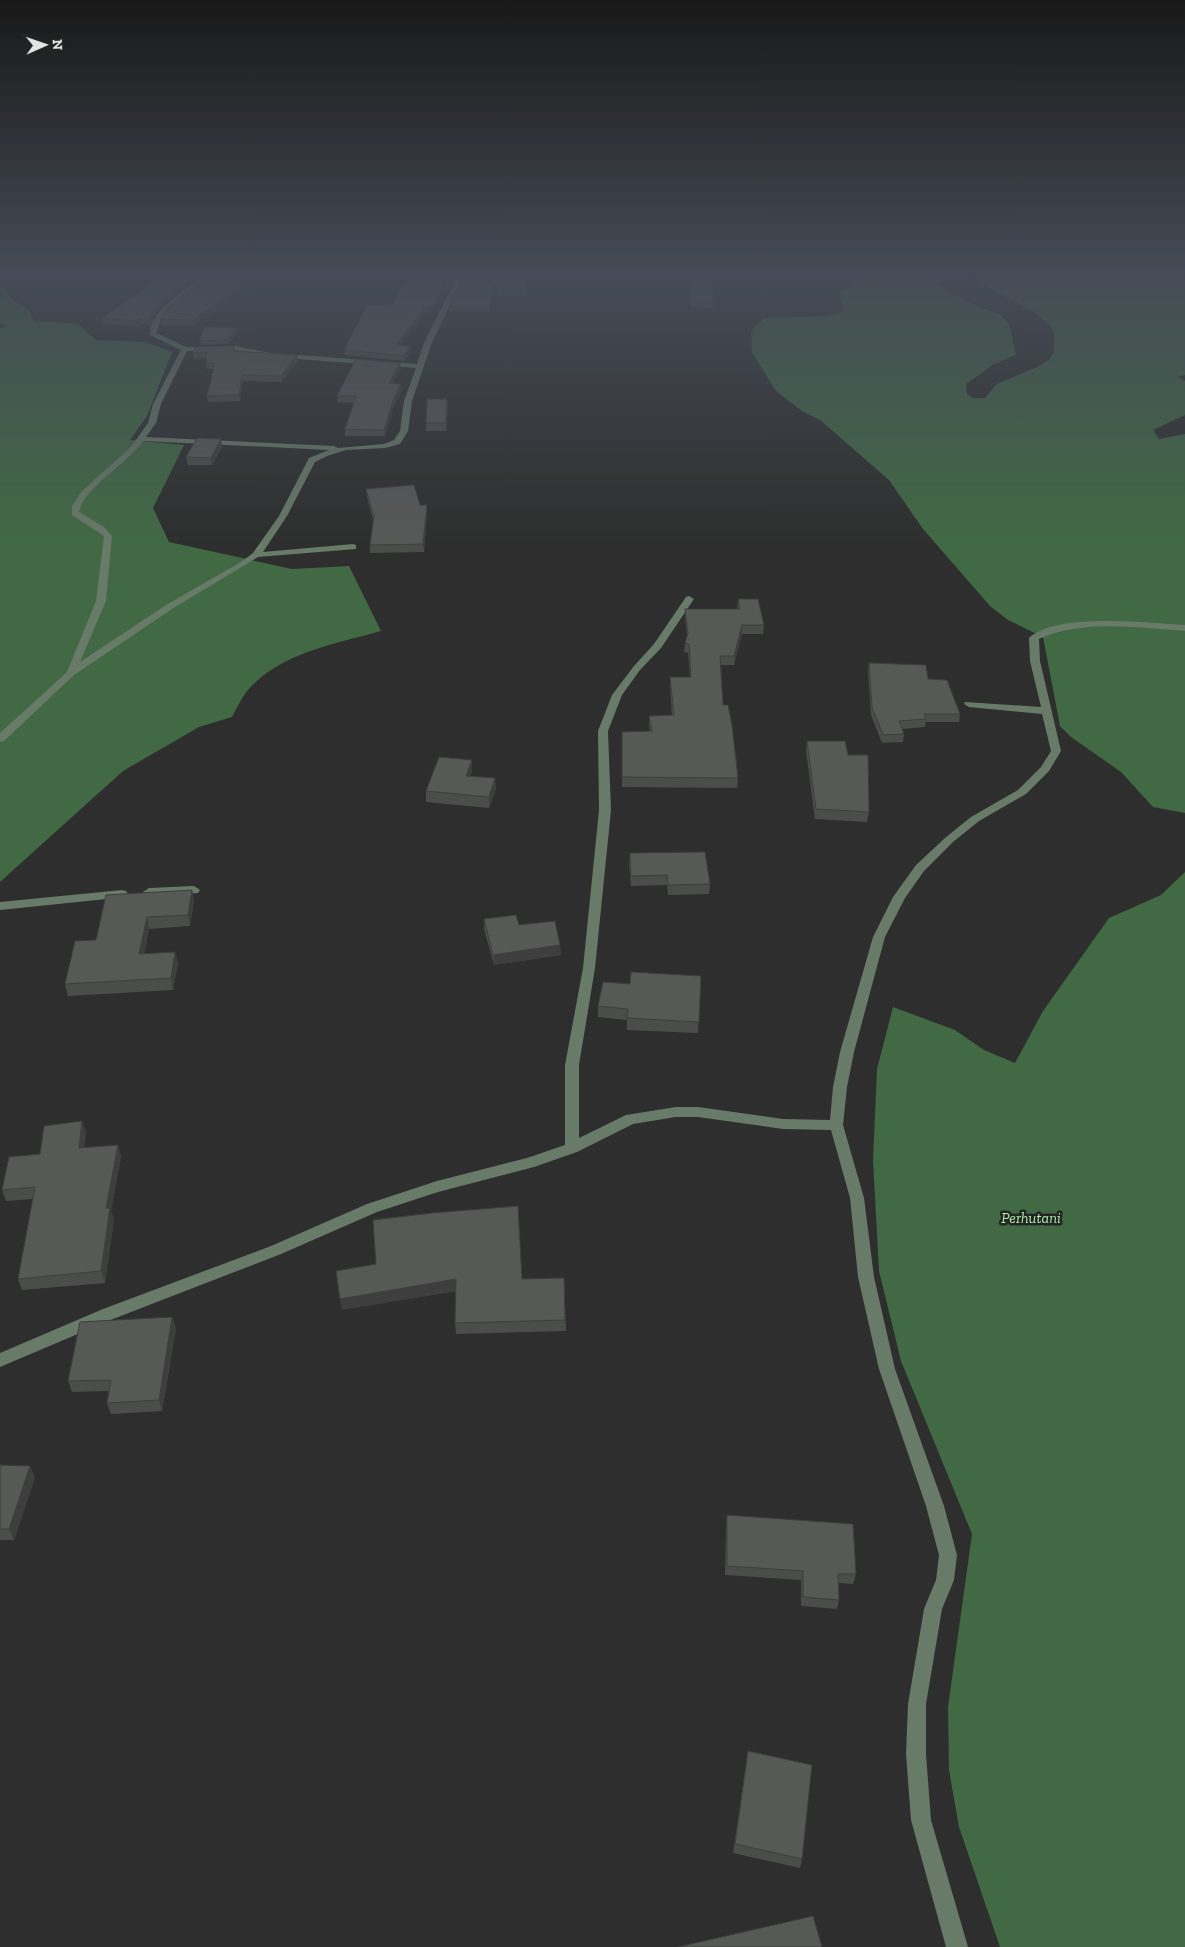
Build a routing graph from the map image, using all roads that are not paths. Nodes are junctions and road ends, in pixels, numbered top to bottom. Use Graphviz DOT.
graph roads {
  1 [pos="177,366"];
  2 [pos="420,366"];
  3 [pos="141,438"];
  4 [pos="342,448"];
  5 [pos="353,547"];
  6 [pos="256,555"];
  7 [pos="689,599"];
  8 [pos="1185,628"];
  9 [pos="71,673"];
  10 [pos="969,704"];
  11 [pos="1047,711"];
  12 [pos="0,739"];
  13 [pos="194,890"];
  14 [pos="0,906"];
  15 [pos="836,1124"];
  16 [pos="572,1148"];
  17 [pos="0,1360"];
  18 [pos="957,1947"];
  1 -- 3 [label="street"];
  2 -- 4 [label="street"];
  3 -- 4 [label="street"];
  3 -- 9 [label="street"];
  4 -- 6 [label="street"];
  5 -- 6 [label="street"];
  6 -- 9 [label="street"];
  7 -- 16 [label="street"];
  8 -- 11 [label="street"];
  9 -- 12 [label="street"];
  10 -- 11 [label="street"];
  11 -- 15 [label="street"];
  13 -- 14 [label="street"];
  15 -- 16 [label="street"];
  15 -- 18 [label="street"];
  16 -- 17 [label="street"];
}
